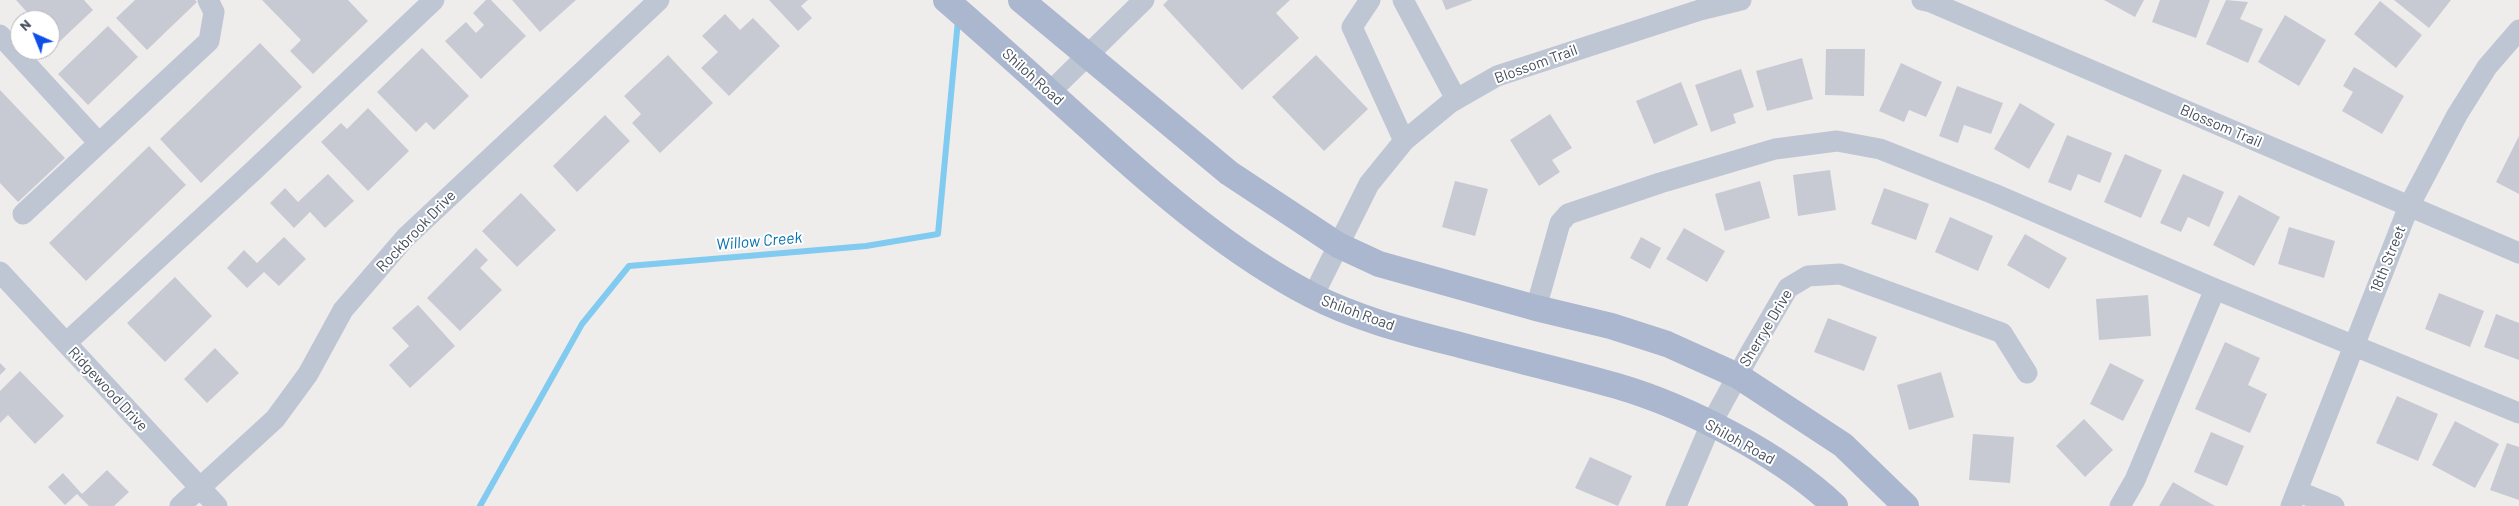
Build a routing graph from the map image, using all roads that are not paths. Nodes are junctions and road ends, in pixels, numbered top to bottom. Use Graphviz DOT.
graph roads {
  1 [pos="208,0"];
  2 [pos="434,0"];
  3 [pos="659,0"];
  4 [pos="946,0"];
  5 [pos="1144,0"];
  6 [pos="1370,0"];
  7 [pos="1403,0"];
  8 [pos="1741,0"];
  9 [pos="1922,0"];
  10 [pos="1030,8"];
  11 [pos="2519,30"];
  12 [pos="0,35"];
  13 [pos="1086,56"];
  14 [pos="1050,92"];
  15 [pos="1456,99"];
  16 [pos="1404,141"];
  17 [pos="99,143"];
  18 [pos="2409,206"];
  19 [pos="23,214"];
  20 [pos="1338,245"];
  21 [pos="2519,254"];
  22 [pos="0,272"];
  23 [pos="2216,289"];
  24 [pos="1313,296"];
  25 [pos="1536,308"];
  26 [pos="66,343"];
  27 [pos="2354,346"];
  28 [pos="2027,373"];
  29 [pos="1738,376"];
  30 [pos="2519,413"];
  31 [pos="1711,424"];
  32 [pos="199,487"];
  33 [pos="2294,499"];
  34 [pos="180,506"];
  35 [pos="216,506"];
  36 [pos="1676,506"];
  37 [pos="1835,506"];
  38 [pos="1906,506"];
  39 [pos="2120,506"];
  40 [pos="2334,506"];
  1 -- 17 [label="street"];
  2 -- 26 [label="street"];
  3 -- 32 [label="street, Rockbrook Drive"];
  4 -- 14 [label="main road, Shiloh Road"];
  5 -- 13 [label="street"];
  6 -- 16 [label="street"];
  7 -- 15 [label="street"];
  8 -- 15 [label="street, Blossom Trail"];
  9 -- 18 [label="street, Blossom Trail"];
  10 -- 13 [label="main road"];
  11 -- 18 [label="street, 18th Street"];
  12 -- 17 [label="street"];
  13 -- 14 [label="street"];
  13 -- 20 [label="main road"];
  14 -- 24 [label="main road, Shiloh Road"];
  15 -- 16 [label="street, Blossom Trail"];
  16 -- 20 [label="street, Blossom Trail"];
  17 -- 19 [label="street"];
  18 -- 21 [label="street, Blossom Trail"];
  18 -- 27 [label="street, 18th Street"];
  20 -- 24 [label="street, Blossom Trail"];
  20 -- 25 [label="main road"];
  22 -- 26 [label="street, Ridgewood Drive"];
  23 -- 25 [label="street"];
  23 -- 27 [label="street"];
  23 -- 39 [label="street"];
  24 -- 31 [label="main road, Shiloh Road"];
  25 -- 29 [label="main road"];
  26 -- 32 [label="street, Ridgewood Drive"];
  27 -- 30 [label="street"];
  27 -- 33 [label="street, 18th Street"];
  28 -- 29 [label="street, Sherrye Drive"];
  29 -- 31 [label="street, Sherrye Drive"];
  29 -- 38 [label="main road"];
  31 -- 36 [label="street, Sherrye Drive"];
  31 -- 37 [label="main road, Shiloh Road"];
  32 -- 34 [label="street, Rockbrook Drive"];
  32 -- 35 [label="street, Ridgewood Drive"];
  33 -- 40 [label="street"];
}
